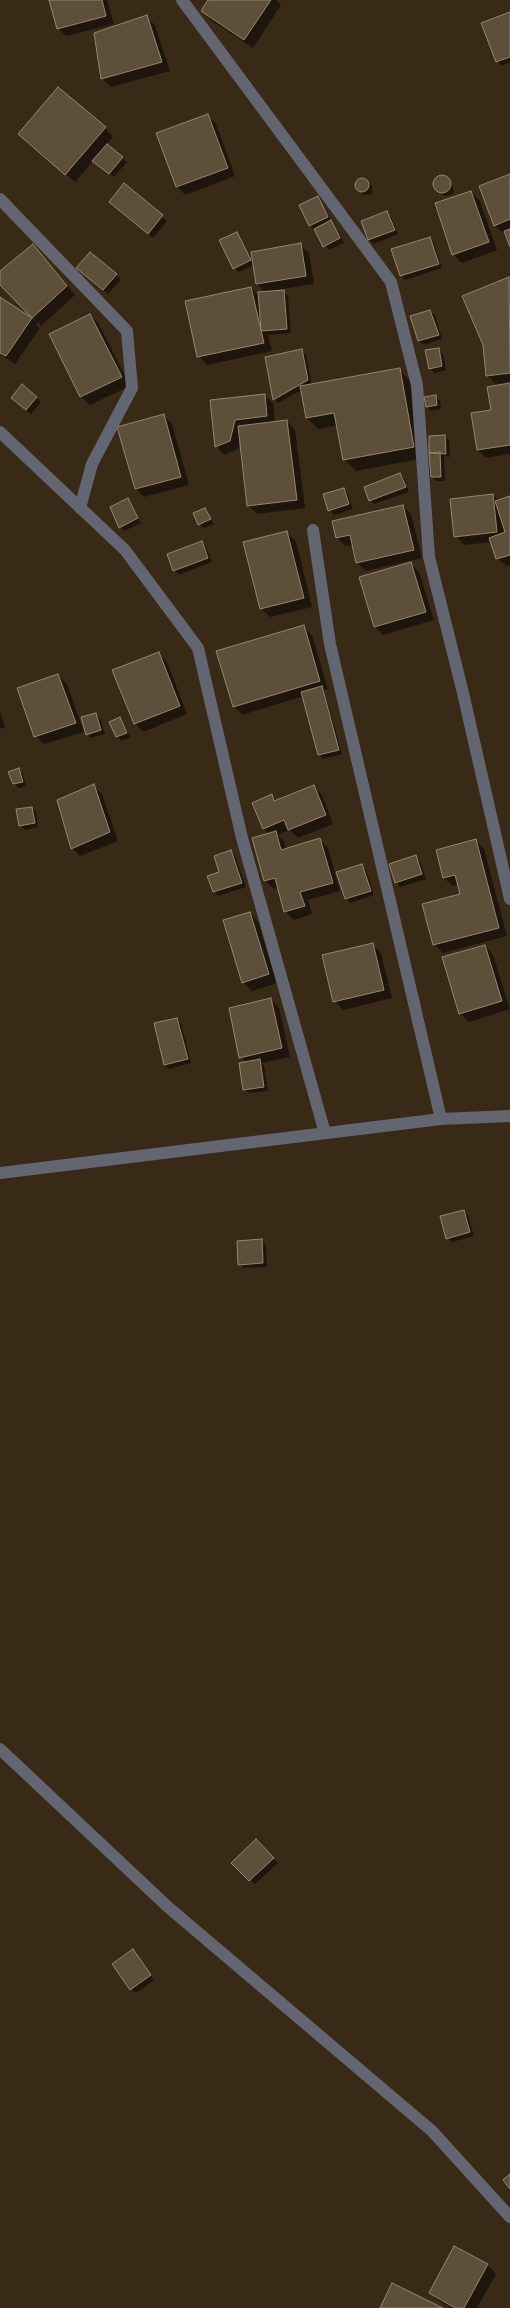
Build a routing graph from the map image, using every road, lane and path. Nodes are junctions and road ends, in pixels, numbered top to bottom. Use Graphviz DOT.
graph roads {
  1 [pos="182,0"];
  2 [pos="0,199"];
  3 [pos="0,432"];
  4 [pos="80,508"];
  5 [pos="313,530"];
  6 [pos="510,899"];
  7 [pos="510,1116"];
  8 [pos="441,1119"];
  9 [pos="325,1134"];
  10 [pos="0,1173"];
  11 [pos="0,1749"];
  12 [pos="510,2217"];
  1 -- 6 [label="street"];
  2 -- 4 [label="street"];
  3 -- 4 [label="street"];
  4 -- 9 [label="street"];
  5 -- 8 [label="street"];
  7 -- 8 [label="street"];
  8 -- 9 [label="street"];
  9 -- 10 [label="street"];
  11 -- 12 [label="street"];
}
